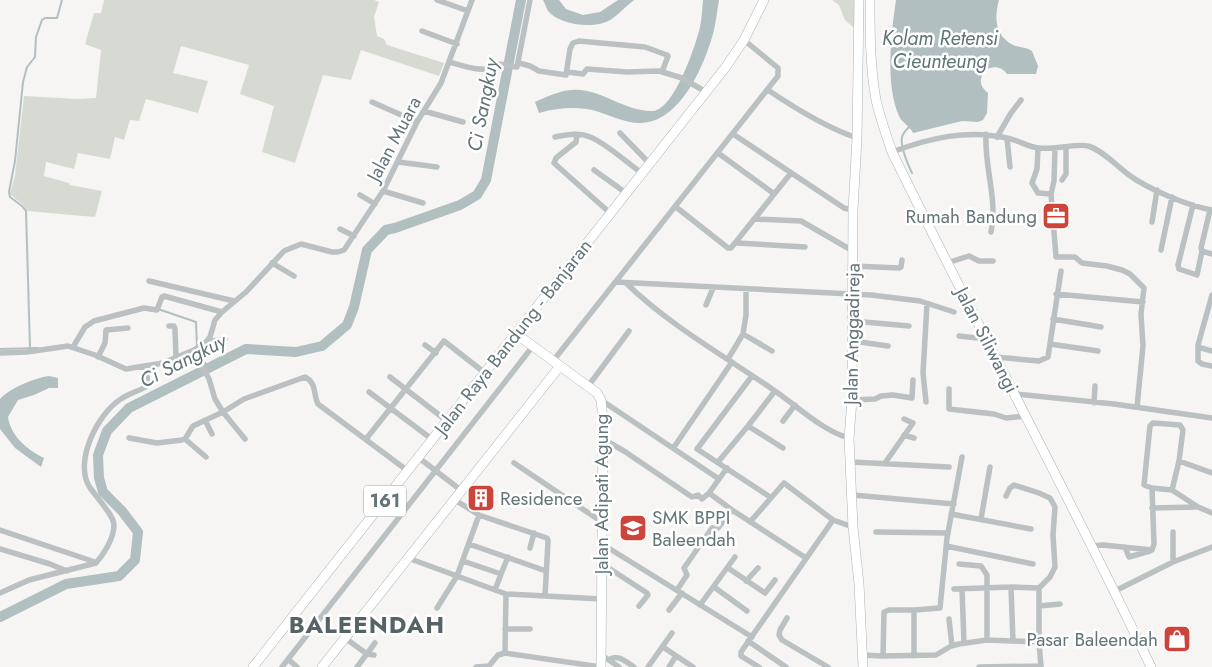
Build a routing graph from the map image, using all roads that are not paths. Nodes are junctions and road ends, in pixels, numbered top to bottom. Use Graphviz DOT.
graph roads {
  1 [pos="437,0"];
  2 [pos="472,0"];
  3 [pos="530,0"];
  4 [pos="764,0"];
  5 [pos="860,0"];
  6 [pos="870,0"];
  7 [pos="468,12"];
  8 [pos="422,32"];
  9 [pos="744,40"];
  10 [pos="456,44"];
  11 [pos="449,62"];
  12 [pos="517,65"];
  13 [pos="567,72"];
  14 [pos="662,72"];
  15 [pos="768,90"];
  16 [pos="706,92"];
  17 [pos="1021,100"];
  18 [pos="372,102"];
  19 [pos="424,111"];
  20 [pos="417,122"];
  21 [pos="463,122"];
  22 [pos="620,133"];
  23 [pos="733,134"];
  24 [pos="986,134"];
  25 [pos="577,135"];
  26 [pos="555,136"];
  27 [pos="997,136"];
  28 [pos="857,138"];
  29 [pos="1007,138"];
  30 [pos="1038,148"];
  31 [pos="1066,148"];
  32 [pos="899,149"];
  33 [pos="1055,149"];
  34 [pos="718,153"];
  35 [pos="398,162"];
  36 [pos="649,163"];
  37 [pos="437,167"];
  38 [pos="1010,167"];
  39 [pos="594,170"];
  40 [pos="642,173"];
  41 [pos="791,173"];
  42 [pos="1062,180"];
  43 [pos="1157,190"];
  44 [pos="383,191"];
  45 [pos="626,193"];
  46 [pos="773,193"];
  47 [pos="1051,194"];
  48 [pos="360,195"];
  49 [pos="1172,197"];
  50 [pos="423,203"];
  51 [pos="375,204"];
  52 [pos="1193,205"];
  53 [pos="676,207"];
  54 [pos="853,210"];
  55 [pos="1211,210"];
  56 [pos="610,213"];
  57 [pos="754,219"];
  58 [pos="1152,222"];
  59 [pos="340,229"];
  60 [pos="991,232"];
  61 [pos="354,236"];
  62 [pos="737,243"];
  63 [pos="805,247"];
  64 [pos="1161,250"];
  65 [pos="853,251"];
  66 [pos="1202,251"];
  67 [pos="1212,254"];
  68 [pos="902,260"];
  69 [pos="993,261"];
  70 [pos="272,263"];
  71 [pos="947,263"];
  72 [pos="853,266"];
  73 [pos="1061,271"];
  74 [pos="294,276"];
  75 [pos="149,281"];
  76 [pos="616,282"];
  77 [pos="626,283"];
  78 [pos="713,288"];
  79 [pos="746,290"];
  80 [pos="1056,294"];
  81 [pos="853,295"];
  82 [pos="1212,295"];
  83 [pos="234,301"];
  84 [pos="1143,302"];
  85 [pos="927,304"];
  86 [pos="706,305"];
  87 [pos="222,312"];
  88 [pos="954,312"];
  89 [pos="1053,319"];
  90 [pos="853,321"];
  91 [pos="169,326"];
  92 [pos="909,326"];
  93 [pos="1102,327"];
  94 [pos="128,328"];
  95 [pos="629,331"];
  96 [pos="515,333"];
  97 [pos="743,334"];
  98 [pos="959,336"];
  99 [pos="225,339"];
  100 [pos="986,339"];
  101 [pos="853,341"];
  102 [pos="206,342"];
  103 [pos="1050,344"];
  104 [pos="425,345"];
  105 [pos="533,346"];
  106 [pos="888,346"];
  107 [pos="73,347"];
  108 [pos="1198,347"];
  109 [pos="772,351"];
  110 [pos="1098,351"];
  111 [pos="1212,351"];
  112 [pos="195,352"];
  113 [pos="0,353"];
  114 [pos="436,353"];
  115 [pos="98,357"];
  116 [pos="995,357"];
  117 [pos="176,358"];
  118 [pos="730,361"];
  119 [pos="557,363"];
  120 [pos="1212,366"];
  121 [pos="145,367"];
  122 [pos="485,372"];
  123 [pos="752,376"];
  124 [pos="390,377"];
  125 [pos="913,380"];
  126 [pos="589,386"];
  127 [pos="1095,386"];
  128 [pos="949,389"];
  129 [pos="407,390"];
  130 [pos="775,391"];
  131 [pos="369,392"];
  132 [pos="1015,394"];
  133 [pos="602,400"];
  134 [pos="852,400"];
  135 [pos="926,402"];
  136 [pos="1094,403"];
  137 [pos="795,405"];
  138 [pos="1137,407"];
  139 [pos="392,408"];
  140 [pos="223,412"];
  141 [pos="1026,416"];
  142 [pos="1212,418"];
  143 [pos="904,419"];
  144 [pos="205,420"];
  145 [pos="447,421"];
  146 [pos="783,421"];
  147 [pos="748,426"];
  148 [pos="212,434"];
  149 [pos="904,435"];
  150 [pos="846,437"];
  151 [pos="129,438"];
  152 [pos="914,438"];
  153 [pos="185,439"];
  154 [pos="245,439"];
  155 [pos="603,439"];
  156 [pos="366,440"];
  157 [pos="432,440"];
  158 [pos="674,447"];
  159 [pos="783,448"];
  160 [pos="206,457"];
  161 [pos="962,457"];
  162 [pos="419,458"];
  163 [pos="1179,461"];
  164 [pos="718,462"];
  165 [pos="852,462"];
  166 [pos="514,463"];
  167 [pos="885,463"];
  168 [pos="949,467"];
  169 [pos="990,467"];
  170 [pos="727,468"];
  171 [pos="408,471"];
  172 [pos="436,472"];
  173 [pos="1212,474"];
  174 [pos="720,479"];
  175 [pos="1152,488"];
  176 [pos="462,490"];
  177 [pos="1172,490"];
  178 [pos="709,493"];
  179 [pos="853,495"];
  180 [pos="1006,496"];
  181 [pos="770,497"];
  182 [pos="455,500"];
  183 [pos="951,504"];
  184 [pos="1198,507"];
  185 [pos="1152,508"];
  186 [pos="732,510"];
  187 [pos="1212,513"];
  188 [pos="951,514"];
  189 [pos="480,515"];
  190 [pos="980,519"];
  191 [pos="833,520"];
  192 [pos="602,522"];
  193 [pos="750,522"];
  194 [pos="853,527"];
  195 [pos="1031,529"];
  196 [pos="0,530"];
  197 [pos="876,532"];
  198 [pos="1173,532"];
  199 [pos="534,533"];
  200 [pos="942,533"];
  201 [pos="469,544"];
  202 [pos="602,544"];
  203 [pos="946,546"];
  204 [pos="1092,546"];
  205 [pos="1125,547"];
  206 [pos="1212,547"];
  207 [pos="530,548"];
  208 [pos="0,549"];
  209 [pos="1152,550"];
  210 [pos="508,557"];
  211 [pos="735,557"];
  212 [pos="408,558"];
  213 [pos="806,558"];
  214 [pos="463,561"];
  215 [pos="1173,562"];
  216 [pos="96,563"];
  217 [pos="601,563"];
  218 [pos="959,564"];
  219 [pos="1033,564"];
  220 [pos="728,568"];
  221 [pos="758,568"];
  222 [pos="67,571"];
  223 [pos="546,571"];
  224 [pos="501,574"];
  225 [pos="457,576"];
  226 [pos="746,580"];
  227 [pos="775,580"];
  228 [pos="714,587"];
  229 [pos="1011,587"];
  230 [pos="954,588"];
  231 [pos="987,588"];
  232 [pos="1039,588"];
  233 [pos="962,589"];
  234 [pos="495,590"];
  235 [pos="1115,590"];
  236 [pos="679,591"];
  237 [pos="0,593"];
  238 [pos="506,594"];
  239 [pos="546,596"];
  240 [pos="601,599"];
  241 [pos="700,604"];
  242 [pos="1060,604"];
  243 [pos="640,606"];
  244 [pos="1039,606"];
  245 [pos="436,608"];
  246 [pos="669,610"];
  247 [pos="747,610"];
  248 [pos="914,610"];
  249 [pos="787,618"];
  250 [pos="949,619"];
  251 [pos="505,629"];
  252 [pos="530,629"];
  253 [pos="672,633"];
  254 [pos="345,638"];
  255 [pos="750,639"];
  256 [pos="987,640"];
  257 [pos="1013,641"];
  258 [pos="1039,642"];
  259 [pos="375,643"];
  260 [pos="964,643"];
  261 [pos="952,646"];
  262 [pos="663,647"];
  263 [pos="505,653"];
  264 [pos="367,654"];
  265 [pos="374,655"];
  266 [pos="862,655"];
  267 [pos="676,656"];
  268 [pos="883,656"];
  269 [pos="914,656"];
  270 [pos="605,658"];
  271 [pos="288,659"];
  272 [pos="255,666"];
  273 [pos="282,667"];
  274 [pos="298,667"];
  275 [pos="322,667"];
  276 [pos="357,667"];
  277 [pos="476,667"];
  278 [pos="601,667"];
  279 [pos="619,667"];
  280 [pos="634,667"];
  281 [pos="648,667"];
  282 [pos="669,667"];
  283 [pos="693,667"];
  284 [pos="759,667"];
  285 [pos="786,667"];
  286 [pos="828,667"];
  287 [pos="863,667"];
  288 [pos="979,667"];
  289 [pos="1041,667"];
  290 [pos="1151,667"];
  1 -- 7 [label="street"];
  2 -- 7 [label="street, Jalan Muara"];
  3 -- 12 [label="street"];
  4 -- 9 [label="main road, Jalan Raya Bandung - Banjaran / 161"];
  5 -- 28 [label="main road, Jalan Anggadireja"];
  6 -- 32 [label="main road, Jalan Siliwangi"];
  7 -- 10 [label="street, Jalan Muara"];
  8 -- 10 [label="street"];
  9 -- 15 [label="street"];
  9 -- 16 [label="main road, Jalan Raya Bandung - Banjaran / 161"];
  10 -- 11 [label="street, Jalan Muara"];
  11 -- 12 [label="street"];
  11 -- 19 [label="street, Jalan Muara"];
  12 -- 13 [label="street"];
  13 -- 14 [label="street"];
  13 -- 14 [label="street"];
  14 -- 16 [label="street"];
  15 -- 23 [label="street"];
  15 -- 28 [label="street"];
  16 -- 36 [label="main road, Jalan Raya Bandung - Banjaran / 161"];
  17 -- 27 [label="street"];
  18 -- 20 [label="street"];
  19 -- 20 [label="street, Jalan Muara"];
  19 -- 21 [label="street"];
  20 -- 35 [label="street, Jalan Muara"];
  22 -- 36 [label="street"];
  23 -- 34 [label="street"];
  23 -- 41 [label="street"];
  24 -- 27 [label="street"];
  24 -- 32 [label="street"];
  24 -- 60 [label="street"];
  25 -- 26 [label="street"];
  25 -- 40 [label="street"];
  25 -- 56 [label="street"];
  27 -- 29 [label="street"];
  28 -- 54 [label="main road, Jalan Anggadireja"];
  29 -- 30 [label="street"];
  29 -- 38 [label="street"];
  30 -- 33 [label="street"];
  30 -- 47 [label="street"];
  31 -- 33 [label="street"];
  31 -- 42 [label="street"];
  31 -- 43 [label="street"];
  32 -- 71 [label="main road, Jalan Siliwangi"];
  33 -- 47 [label="street"];
  34 -- 46 [label="street"];
  34 -- 53 [label="street"];
  35 -- 37 [label="street"];
  35 -- 44 [label="street, Jalan Muara"];
  36 -- 40 [label="main road, Jalan Raya Bandung - Banjaran / 161"];
  39 -- 45 [label="street"];
  40 -- 45 [label="main road, Jalan Raya Bandung - Banjaran / 161"];
  41 -- 46 [label="street"];
  41 -- 54 [label="street"];
  43 -- 49 [label="street"];
  43 -- 58 [label="street"];
  44 -- 50 [label="street"];
  44 -- 51 [label="street, Jalan Muara"];
  45 -- 56 [label="main road, Jalan Raya Bandung - Banjaran / 161"];
  46 -- 57 [label="street"];
  47 -- 84 [label="street"];
  48 -- 51 [label="street"];
  49 -- 52 [label="street"];
  49 -- 64 [label="street"];
  51 -- 61 [label="street, Jalan Muara"];
  52 -- 55 [label="street"];
  52 -- 66 [label="street"];
  53 -- 62 [label="street"];
  53 -- 76 [label="street"];
  54 -- 65 [label="main road, Jalan Anggadireja"];
  55 -- 66 [label="street"];
  56 -- 96 [label="main road, Jalan Raya Bandung - Banjaran / 161"];
  57 -- 62 [label="street"];
  57 -- 65 [label="street"];
  59 -- 61 [label="street"];
  61 -- 70 [label="street, Jalan Muara"];
  62 -- 63 [label="street"];
  65 -- 72 [label="main road, Jalan Anggadireja"];
  66 -- 67 [label="street"];
  68 -- 72 [label="street"];
  69 -- 71 [label="street"];
  70 -- 74 [label="street"];
  70 -- 83 [label="street"];
  71 -- 100 [label="main road, Jalan Siliwangi"];
  72 -- 81 [label="main road, Jalan Anggadireja"];
  73 -- 80 [label="street"];
  75 -- 83 [label="street"];
  76 -- 77 [label="street"];
  76 -- 119 [label="street"];
  77 -- 78 [label="street"];
  77 -- 118 [label="street"];
  78 -- 79 [label="street"];
  78 -- 86 [label="street"];
  79 -- 81 [label="street"];
  79 -- 97 [label="street"];
  80 -- 84 [label="street"];
  80 -- 89 [label="street"];
  81 -- 85 [label="street"];
  81 -- 90 [label="main road, Jalan Anggadireja"];
  82 -- 108 [label="street"];
  83 -- 87 [label="street"];
  84 -- 138 [label="street"];
  85 -- 88 [label="street"];
  85 -- 135 [label="street"];
  87 -- 102 [label="street"];
  87 -- 107 [label="street"];
  89 -- 93 [label="street"];
  89 -- 103 [label="street"];
  90 -- 92 [label="street"];
  90 -- 101 [label="main road, Jalan Anggadireja"];
  91 -- 117 [label="street"];
  94 -- 115 [label="street"];
  95 -- 126 [label="street"];
  96 -- 105 [label="main road, Jalan Adipati Agung"];
  96 -- 122 [label="main road, Jalan Raya Bandung - Banjaran / 161"];
  97 -- 109 [label="street"];
  97 -- 118 [label="street"];
  98 -- 100 [label="street"];
  99 -- 102 [label="street"];
  100 -- 116 [label="main road, Jalan Siliwangi"];
  101 -- 106 [label="street"];
  101 -- 134 [label="main road, Jalan Anggadireja"];
  102 -- 112 [label="street"];
  103 -- 110 [label="street"];
  103 -- 116 [label="street"];
  104 -- 114 [label="street"];
  105 -- 119 [label="main road, Jalan Adipati Agung"];
  105 -- 172 [label="street"];
  107 -- 113 [label="street"];
  107 -- 115 [label="street"];
  108 -- 111 [label="street"];
  108 -- 120 [label="street"];
  112 -- 117 [label="street"];
  112 -- 140 [label="street"];
  114 -- 122 [label="street"];
  114 -- 129 [label="street"];
  115 -- 121 [label="street"];
  116 -- 132 [label="main road, Jalan Siliwangi"];
  117 -- 121 [label="street"];
  118 -- 123 [label="street"];
  118 -- 158 [label="street"];
  119 -- 126 [label="main road, Jalan Adipati Agung"];
  119 -- 176 [label="main road"];
  121 -- 216 [label="street"];
  122 -- 145 [label="main road, Jalan Raya Bandung - Banjaran / 161"];
  123 -- 130 [label="street"];
  123 -- 164 [label="street"];
  124 -- 129 [label="street"];
  125 -- 134 [label="street"];
  126 -- 133 [label="main road, Jalan Adipati Agung"];
  127 -- 136 [label="street"];
  128 -- 141 [label="street"];
  129 -- 139 [label="street"];
  129 -- 145 [label="street"];
  130 -- 137 [label="street"];
  130 -- 147 [label="street"];
  131 -- 139 [label="street"];
  132 -- 136 [label="street"];
  132 -- 141 [label="main road, Jalan Siliwangi"];
  133 -- 155 [label="main road, Jalan Adipati Agung"];
  133 -- 158 [label="street"];
  134 -- 150 [label="main road, Jalan Anggadireja"];
  136 -- 138 [label="street"];
  137 -- 146 [label="street"];
  137 -- 150 [label="street"];
  138 -- 142 [label="street"];
  139 -- 156 [label="street"];
  139 -- 157 [label="street"];
  140 -- 144 [label="street"];
  140 -- 154 [label="street"];
  140 -- 156 [label="street"];
  141 -- 204 [label="main road, Jalan Siliwangi"];
  143 -- 149 [label="street"];
  144 -- 148 [label="street"];
  144 -- 153 [label="street"];
  145 -- 157 [label="main road, Jalan Raya Bandung - Banjaran / 161"];
  147 -- 159 [label="street"];
  147 -- 164 [label="street"];
  149 -- 152 [label="street"];
  149 -- 167 [label="street"];
  150 -- 165 [label="main road, Jalan Anggadireja"];
  151 -- 153 [label="street"];
  153 -- 160 [label="street"];
  155 -- 178 [label="street"];
  155 -- 192 [label="main road, Jalan Adipati Agung"];
  156 -- 171 [label="street"];
  157 -- 162 [label="main road, Jalan Raya Bandung - Banjaran / 161"];
  158 -- 174 [label="street"];
  161 -- 183 [label="street"];
  162 -- 171 [label="main road, Jalan Raya Bandung - Banjaran / 161"];
  162 -- 172 [label="street"];
  163 -- 173 [label="street"];
  163 -- 175 [label="street"];
  163 -- 177 [label="street"];
  164 -- 170 [label="street"];
  165 -- 167 [label="street"];
  165 -- 179 [label="main road, Jalan Anggadireja"];
  166 -- 192 [label="street"];
  167 -- 168 [label="street"];
  169 -- 190 [label="street"];
  170 -- 174 [label="street"];
  170 -- 181 [label="street"];
  171 -- 272 [label="main road, Jalan Raya Bandung - Banjaran / 161"];
  172 -- 176 [label="street"];
  172 -- 271 [label="street"];
  174 -- 178 [label="street"];
  175 -- 177 [label="street"];
  175 -- 185 [label="street"];
  176 -- 182 [label="main road"];
  177 -- 184 [label="street"];
  178 -- 186 [label="street"];
  179 -- 183 [label="street"];
  179 -- 194 [label="main road, Jalan Anggadireja"];
  180 -- 232 [label="street"];
  181 -- 191 [label="street"];
  181 -- 193 [label="street"];
  182 -- 189 [label="street"];
  182 -- 212 [label="main road"];
  183 -- 188 [label="street"];
  184 -- 185 [label="street"];
  184 -- 187 [label="street"];
  185 -- 209 [label="street"];
  186 -- 193 [label="street"];
  186 -- 236 [label="street"];
  188 -- 190 [label="street"];
  188 -- 200 [label="street"];
  189 -- 199 [label="street"];
  189 -- 201 [label="street"];
  190 -- 195 [label="street"];
  191 -- 194 [label="street"];
  191 -- 213 [label="street"];
  192 -- 202 [label="main road, Jalan Adipati Agung"];
  193 -- 213 [label="street"];
  194 -- 266 [label="main road, Jalan Anggadireja"];
  196 -- 216 [label="street"];
  197 -- 200 [label="street"];
  198 -- 215 [label="street"];
  199 -- 207 [label="street"];
  199 -- 223 [label="street"];
  200 -- 203 [label="street"];
  201 -- 210 [label="street"];
  201 -- 214 [label="street"];
  202 -- 217 [label="main road, Jalan Adipati Agung"];
  202 -- 236 [label="street"];
  203 -- 219 [label="street"];
  203 -- 248 [label="street"];
  204 -- 205 [label="street"];
  204 -- 235 [label="main road, Jalan Siliwangi"];
  205 -- 209 [label="street"];
  205 -- 209 [label="street"];
  206 -- 215 [label="street"];
  208 -- 222 [label="street"];
  210 -- 223 [label="street"];
  210 -- 224 [label="street"];
  211 -- 220 [label="street"];
  212 -- 225 [label="street"];
  212 -- 254 [label="main road"];
  213 -- 255 [label="street"];
  214 -- 224 [label="street"];
  214 -- 225 [label="street"];
  215 -- 235 [label="street"];
  216 -- 222 [label="street"];
  217 -- 240 [label="main road, Jalan Adipati Agung"];
  217 -- 243 [label="street"];
  218 -- 231 [label="street"];
  220 -- 226 [label="street"];
  220 -- 228 [label="street"];
  221 -- 226 [label="street"];
  222 -- 237 [label="street"];
  223 -- 239 [label="street"];
  224 -- 234 [label="street"];
  225 -- 234 [label="street"];
  225 -- 245 [label="street"];
  226 -- 227 [label="street"];
  228 -- 241 [label="street"];
  228 -- 247 [label="street"];
  229 -- 231 [label="street"];
  229 -- 232 [label="street"];
  229 -- 257 [label="street"];
  230 -- 233 [label="street"];
  231 -- 233 [label="street"];
  231 -- 256 [label="street"];
  232 -- 244 [label="street"];
  233 -- 260 [label="street"];
  234 -- 238 [label="street"];
  235 -- 290 [label="main road, Jalan Siliwangi"];
  236 -- 241 [label="street"];
  236 -- 246 [label="street"];
  238 -- 239 [label="street"];
  238 -- 251 [label="street"];
  239 -- 240 [label="street"];
  240 -- 270 [label="main road, Jalan Adipati Agung"];
  241 -- 255 [label="street"];
  242 -- 244 [label="street"];
  244 -- 258 [label="street"];
  248 -- 268 [label="street"];
  248 -- 269 [label="street"];
  249 -- 286 [label="street"];
  250 -- 261 [label="street"];
  251 -- 252 [label="street"];
  251 -- 263 [label="street"];
  253 -- 262 [label="street"];
  254 -- 264 [label="street"];
  254 -- 275 [label="main road"];
  255 -- 284 [label="street"];
  255 -- 285 [label="street"];
  256 -- 257 [label="street"];
  256 -- 260 [label="street"];
  257 -- 258 [label="street"];
  258 -- 289 [label="street"];
  259 -- 264 [label="street"];
  260 -- 261 [label="street"];
  261 -- 269 [label="street"];
  262 -- 267 [label="street"];
  262 -- 281 [label="street"];
  263 -- 277 [label="street"];
  263 -- 278 [label="street"];
  264 -- 265 [label="street"];
  264 -- 276 [label="street"];
  266 -- 268 [label="street"];
  266 -- 287 [label="main road, Jalan Anggadireja"];
  267 -- 282 [label="street"];
  267 -- 283 [label="street"];
  268 -- 269 [label="street"];
  270 -- 278 [label="main road, Jalan Adipati Agung"];
  270 -- 279 [label="street"];
  270 -- 280 [label="street"];
  271 -- 273 [label="street"];
  271 -- 274 [label="street"];
  288 -- 289 [label="street"];
}
